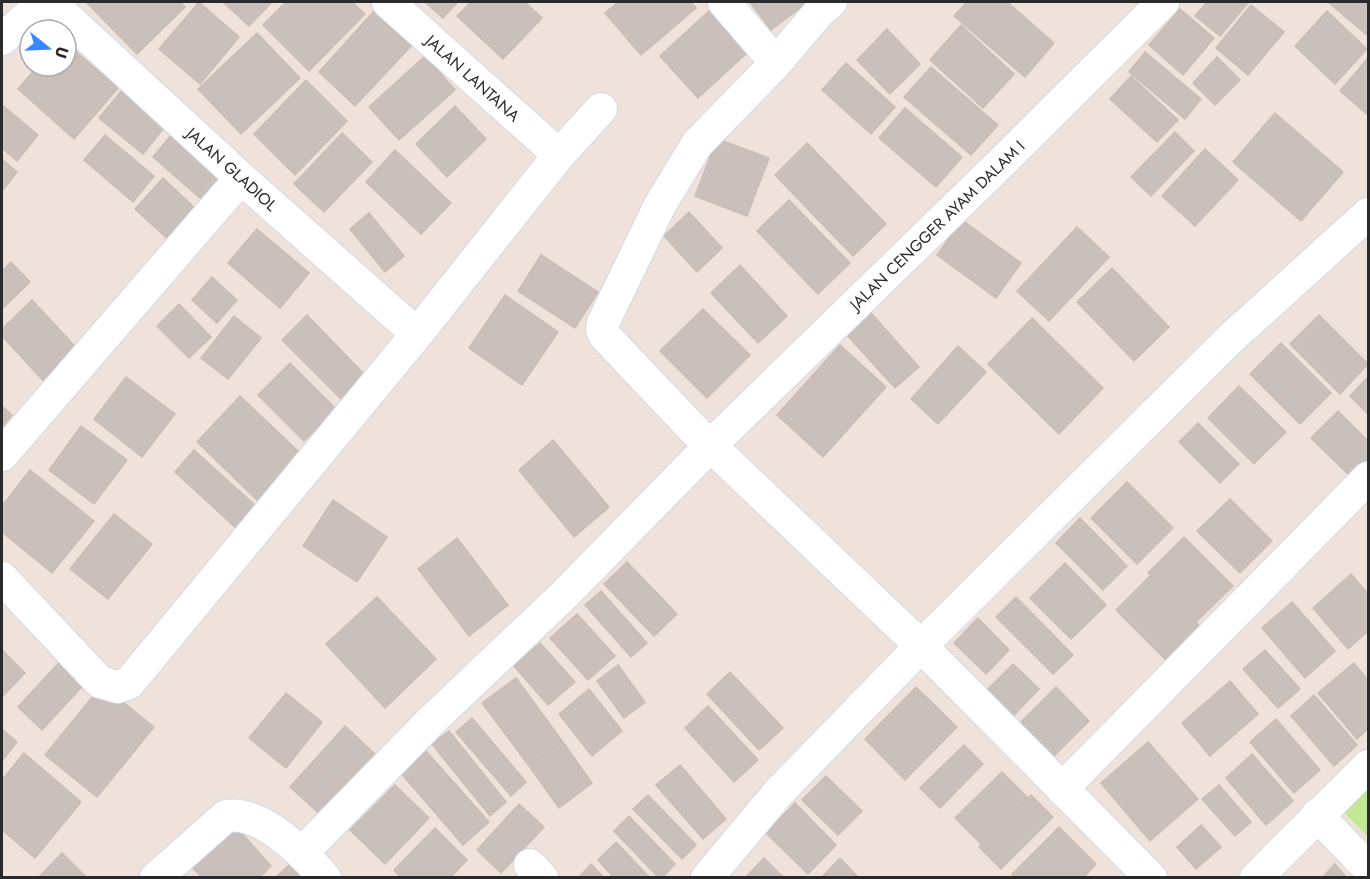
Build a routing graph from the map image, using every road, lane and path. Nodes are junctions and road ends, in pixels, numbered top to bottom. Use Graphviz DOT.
graph roads {
  1 [pos="44,2"];
  2 [pos="50,2"];
  3 [pos="388,2"];
  4 [pos="724,2"];
  5 [pos="831,2"];
  6 [pos="1163,2"];
  7 [pos="2,39"];
  8 [pos="776,63"];
  9 [pos="601,109"];
  10 [pos="559,155"];
  11 [pos="241,178"];
  12 [pos="1368,214"];
  13 [pos="417,334"];
  14 [pos="710,446"];
  15 [pos="2,455"];
  16 [pos="1368,478"];
  17 [pos="2,578"];
  18 [pos="921,646"];
  19 [pos="1368,766"];
  20 [pos="1062,789"];
  21 [pos="1317,815"];
  22 [pos="303,852"];
  23 [pos="1368,868"];
  24 [pos="156,878"];
  25 [pos="325,878"];
  26 [pos="707,878"];
  27 [pos="1151,878"];
  28 [pos="1256,878"];
  1 -- 7 [label="street"];
  2 -- 11 [label="street, JALAN GLADIOL"];
  3 -- 10 [label="street, JALAN LANTANA"];
  4 -- 8 [label="street"];
  5 -- 8 [label="street"];
  6 -- 14 [label="street, JALAN CENGGER AYAM DALAM I"];
  8 -- 14 [label="street"];
  9 -- 10 [label="street"];
  10 -- 13 [label="street"];
  11 -- 13 [label="street, JALAN GLADIOL"];
  11 -- 15 [label="street"];
  12 -- 18 [label="street"];
  13 -- 17 [label="street"];
  14 -- 18 [label="street"];
  14 -- 22 [label="street, JALAN CENGGER AYAM DALAM I"];
  16 -- 20 [label="street"];
  18 -- 20 [label="street"];
  18 -- 26 [label="street"];
  19 -- 21 [label="street"];
  20 -- 27 [label="street"];
  21 -- 23 [label="street"];
  21 -- 28 [label="street"];
  22 -- 24 [label="street"];
  22 -- 25 [label="street"];
}
